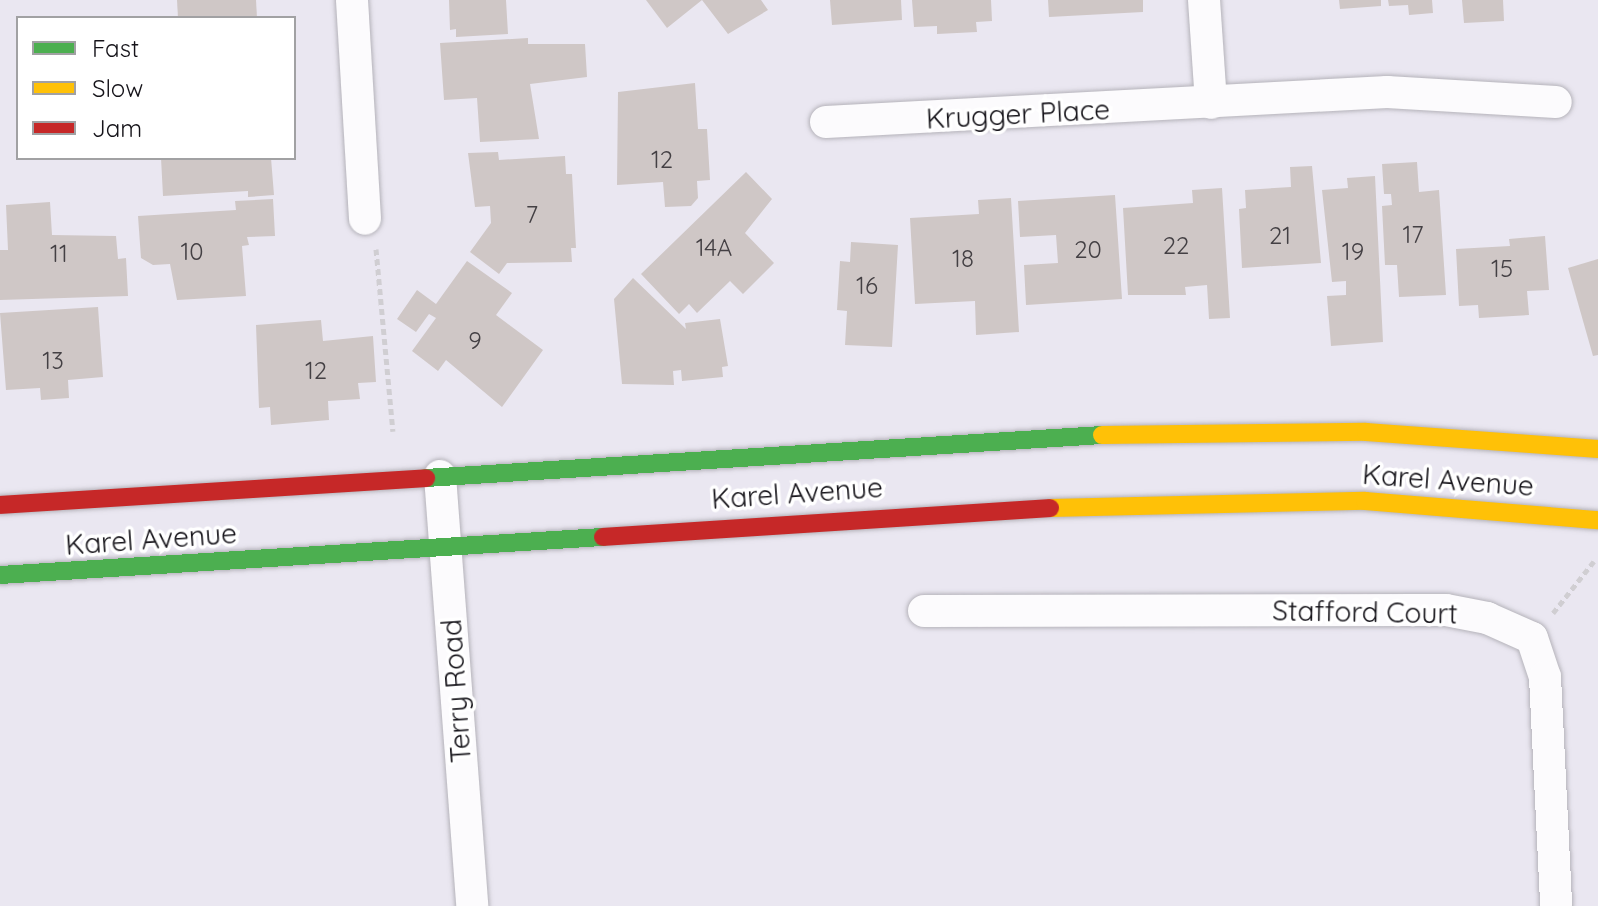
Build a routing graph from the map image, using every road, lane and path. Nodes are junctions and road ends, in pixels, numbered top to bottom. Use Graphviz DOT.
graph roads {
  1 [pos="352,0"];
  2 [pos="1204,0"];
  3 [pos="1556,102"];
  4 [pos="1211,103"];
  5 [pos="826,122"];
  6 [pos="365,219"];
  7 [pos="393,431"];
  8 [pos="1598,449"];
  9 [pos="440,476"];
  10 [pos="0,505"];
  11 [pos="1598,520"];
  12 [pos="445,547"];
  13 [pos="1598,558"];
  14 [pos="0,575"];
  15 [pos="924,611"];
  16 [pos="1532,638"];
  17 [pos="472,906"];
  18 [pos="1556,906"];
  1 -- 6 [label="street"];
  2 -- 4 [label="street"];
  3 -- 4 [label="street, Krugger Place"];
  4 -- 5 [label="street, Krugger Place"];
  6 -- 7 [label="path"];
  8 -- 9 [label="main road, Karel Avenue"];
  9 -- 10 [label="main road, Karel Avenue"];
  9 -- 12 [label="street, Terry Road"];
  11 -- 12 [label="main road, Karel Avenue"];
  12 -- 14 [label="main road, Karel Avenue"];
  12 -- 17 [label="street, Terry Road"];
  13 -- 16 [label="path"];
  15 -- 16 [label="street, Stafford Court"];
  16 -- 18 [label="street"];
}
